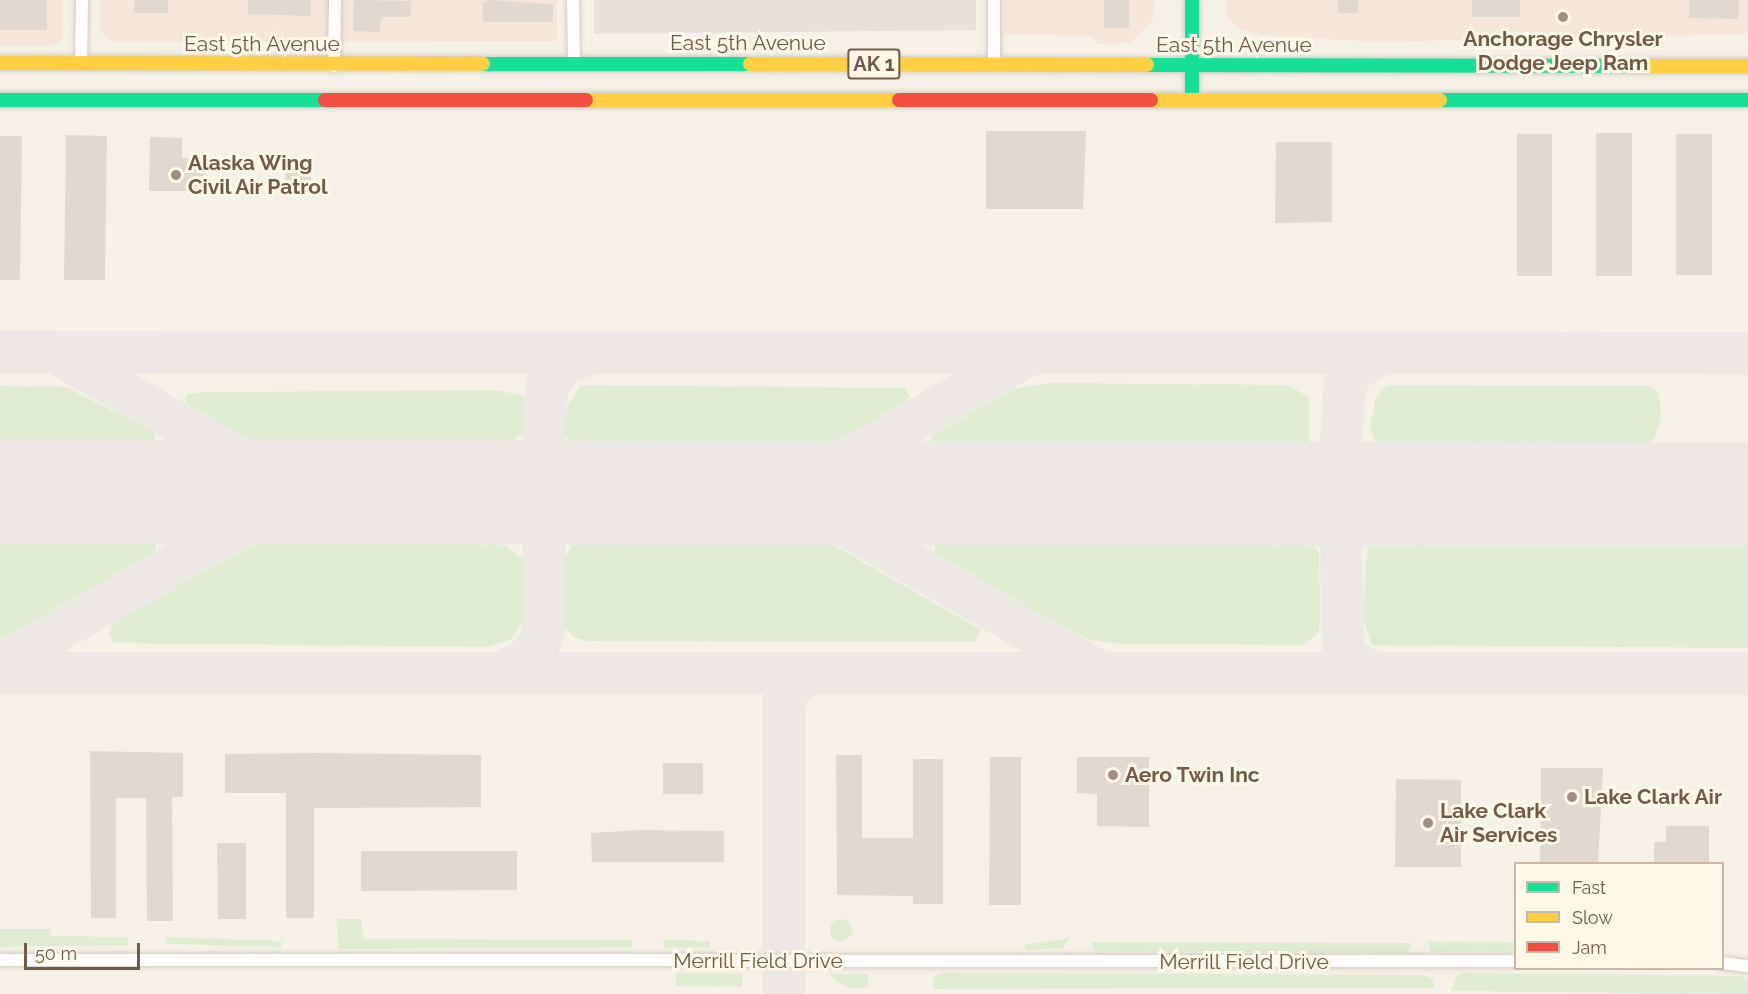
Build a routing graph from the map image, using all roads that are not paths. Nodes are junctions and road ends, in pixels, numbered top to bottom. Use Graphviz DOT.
graph roads {
  1 [pos="82,0"];
  2 [pos="335,0"];
  3 [pos="573,0"];
  4 [pos="994,0"];
  5 [pos="1192,0"];
  6 [pos="0,63"];
  7 [pos="81,63"];
  8 [pos="574,64"];
  9 [pos="994,64"];
  10 [pos="1192,65"];
  11 [pos="334,66"];
  12 [pos="1748,66"];
  13 [pos="1192,99"];
  14 [pos="0,100"];
  15 [pos="1748,100"];
  16 [pos="0,960"];
  17 [pos="1514,961"];
  18 [pos="1724,963"];
  19 [pos="1748,966"];
  1 -- 7 [label="street"];
  2 -- 11 [label="street"];
  3 -- 8 [label="street"];
  4 -- 9 [label="street"];
  5 -- 10 [label="main road"];
  6 -- 7 [label="main road, East 5th Avenue / AK 1"];
  7 -- 11 [label="main road, East 5th Avenue / AK 1"];
  8 -- 9 [label="main road, East 5th Avenue / AK 1"];
  8 -- 11 [label="main road, East 5th Avenue / AK 1"];
  9 -- 10 [label="main road, East 5th Avenue / AK 1"];
  10 -- 12 [label="main road, East 5th Avenue / AK 1"];
  10 -- 13 [label="main road"];
  13 -- 14 [label="main road, AK 1"];
  13 -- 15 [label="main road, AK 1"];
  16 -- 17 [label="street, Merrill Field Drive"];
  18 -- 19 [label="street"];
}
